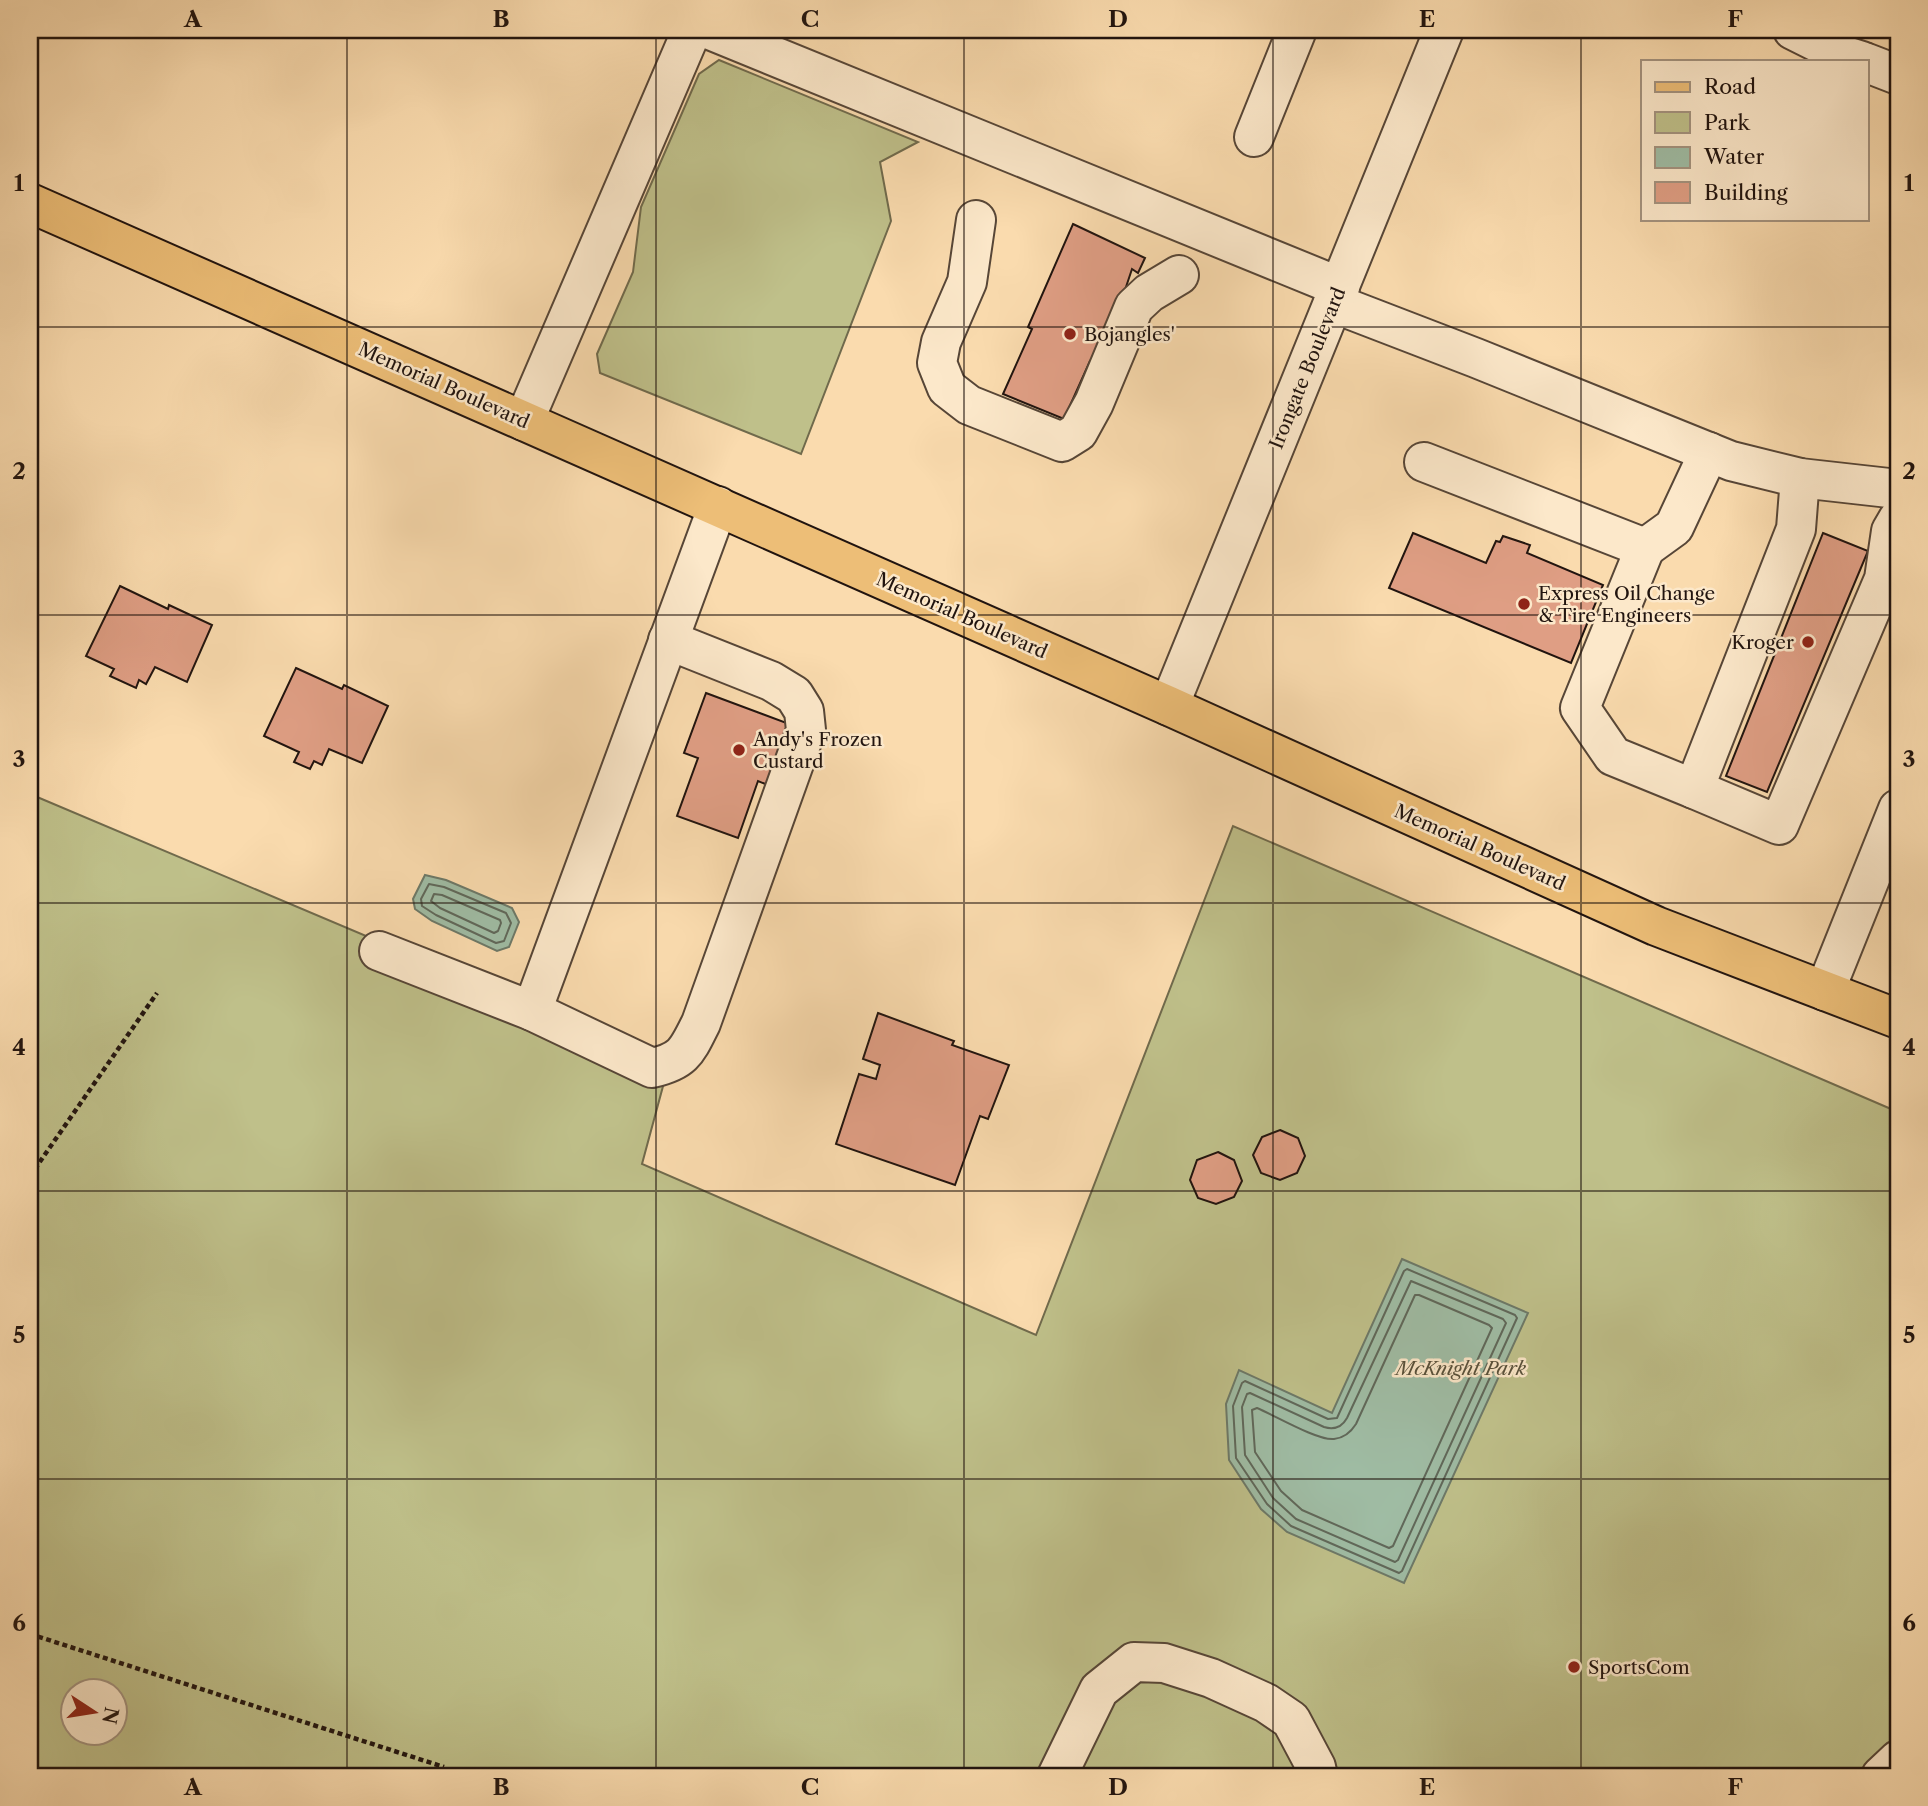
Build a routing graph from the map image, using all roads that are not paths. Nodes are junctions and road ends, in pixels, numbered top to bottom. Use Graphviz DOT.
graph roads {
  1 [pos="692,30"];
  2 [pos="710,30"];
  3 [pos="1297,30"];
  4 [pos="1444,30"];
  5 [pos="1793,30"];
  6 [pos="1859,60"];
  7 [pos="1868,63"];
  8 [pos="1898,75"];
  9 [pos="1254,137"];
  10 [pos="30,202"];
  11 [pos="976,220"];
  12 [pos="1179,275"];
  13 [pos="1336,295"];
  14 [pos="524,421"];
  15 [pos="1709,452"];
  16 [pos="1424,462"];
  17 [pos="1800,478"];
  18 [pos="1898,489"];
  19 [pos="718,506"];
  20 [pos="1898,519"];
  21 [pos="1645,548"];
  22 [pos="668,640"];
  23 [pos="1169,706"];
  24 [pos="1694,789"];
  25 [pos="1898,809"];
  26 [pos="379,951"];
  27 [pos="1825,991"];
  28 [pos="532,1011"];
  29 [pos="1898,1019"];
  30 [pos="1898,1760"];
  31 [pos="1061,1767"];
  32 [pos="1318,1776"];
  33 [pos="1881,1776"];
  1 -- 14 [label="street"];
  2 -- 13 [label="street"];
  3 -- 9 [label="street"];
  4 -- 13 [label="street, Irongate Boulevard"];
  5 -- 6 [label="street"];
  7 -- 8 [label="street"];
  10 -- 14 [label="main road, Memorial Boulevard"];
  11 -- 12 [label="street"];
  13 -- 15 [label="street"];
  13 -- 23 [label="street, Irongate Boulevard"];
  14 -- 19 [label="main road, Memorial Boulevard"];
  15 -- 17 [label="street"];
  15 -- 21 [label="street"];
  16 -- 21 [label="street"];
  17 -- 18 [label="street"];
  17 -- 24 [label="street"];
  19 -- 22 [label="street"];
  19 -- 23 [label="main road, Memorial Boulevard"];
  20 -- 24 [label="street"];
  21 -- 24 [label="street"];
  22 -- 28 [label="street"];
  22 -- 28 [label="street"];
  23 -- 27 [label="main road, Memorial Boulevard"];
  25 -- 27 [label="street"];
  26 -- 28 [label="street"];
  27 -- 29 [label="main road, Memorial Boulevard"];
  30 -- 33 [label="street"];
  31 -- 32 [label="street"];
}
